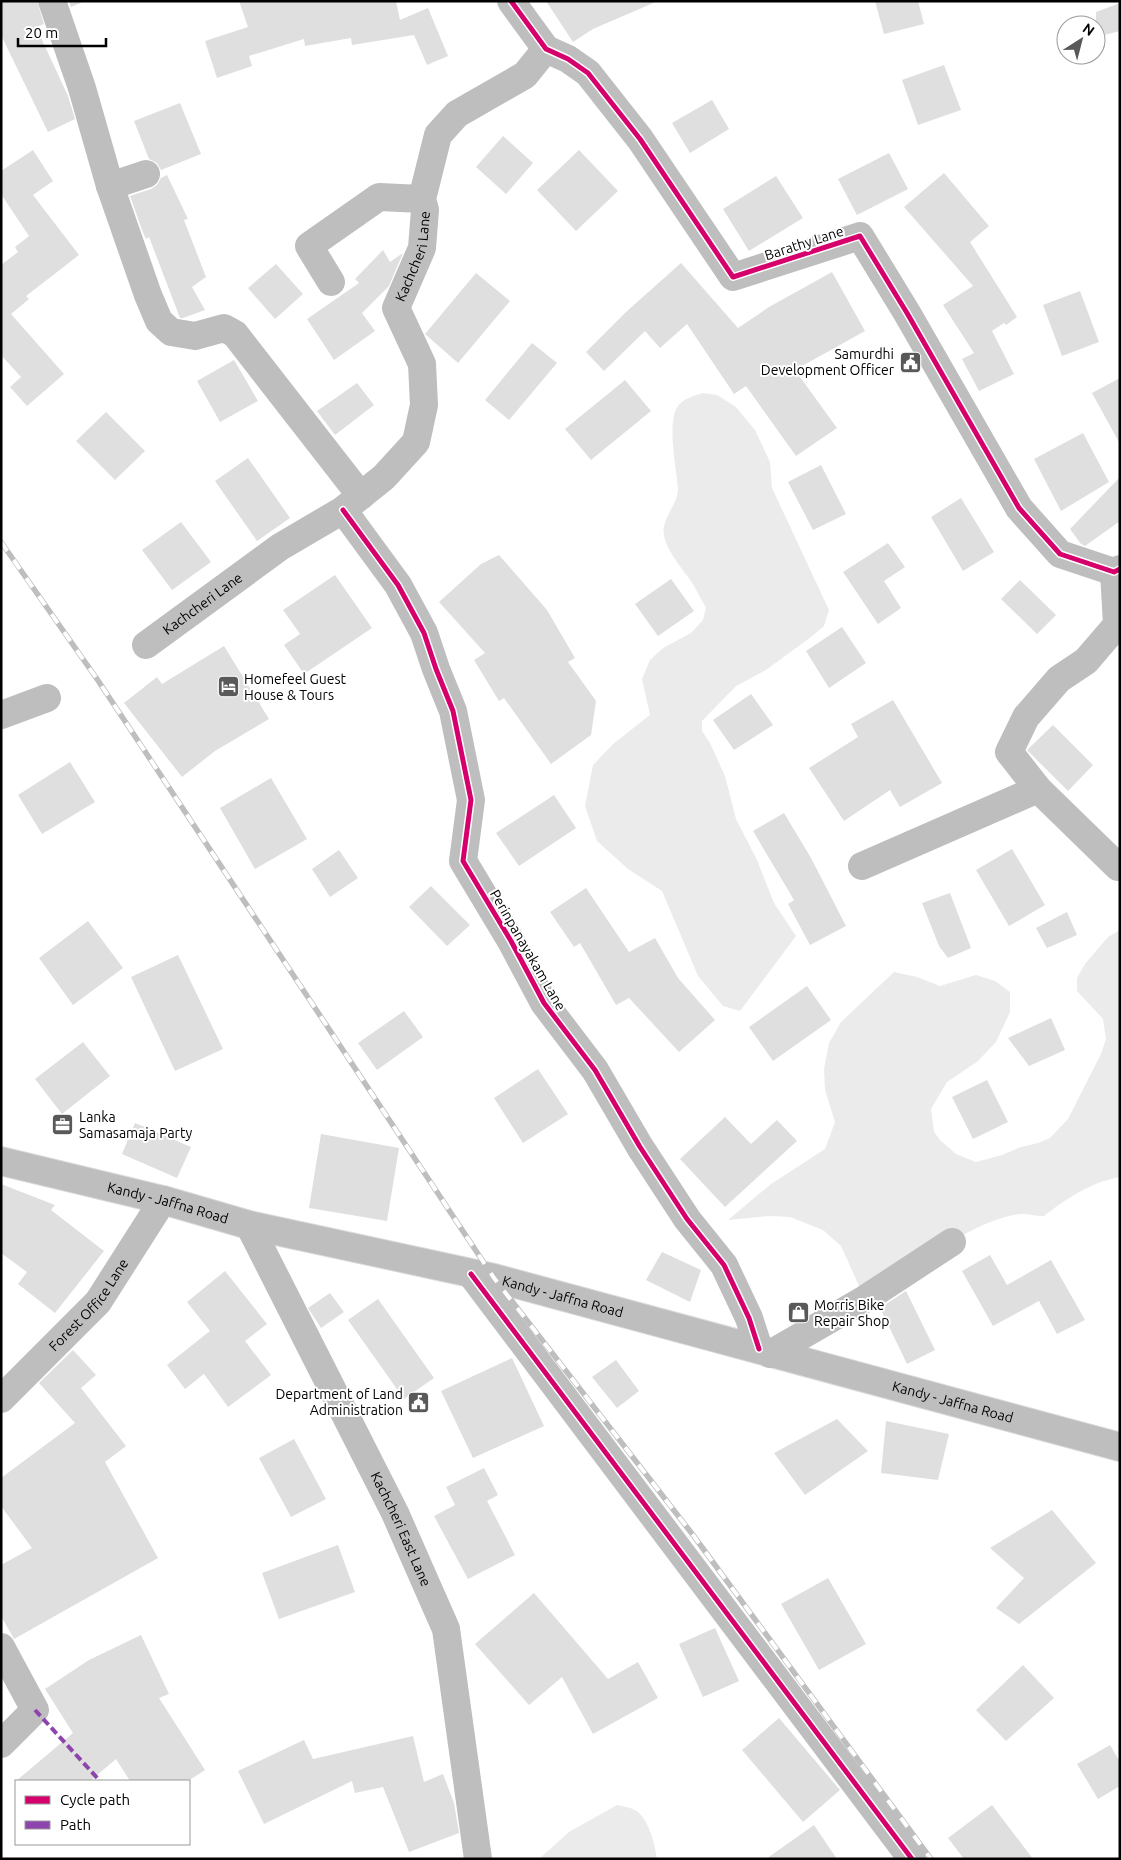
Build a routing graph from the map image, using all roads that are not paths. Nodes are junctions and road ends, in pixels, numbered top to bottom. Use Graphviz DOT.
graph roads {
  1 [pos="52,1"];
  2 [pos="511,1"];
  3 [pos="546,48"];
  4 [pos="146,174"];
  5 [pos="110,186"];
  6 [pos="422,199"];
  7 [pos="331,282"];
  8 [pos="352,502"];
  9 [pos="1117,571"];
  10 [pos="146,645"];
  11 [pos="47,698"];
  12 [pos="1,715"];
  13 [pos="1038,789"];
  14 [pos="862,866"];
  15 [pos="1118,867"];
  16 [pos="1,1161"];
  17 [pos="163,1200"];
  18 [pos="249,1225"];
  19 [pos="952,1242"];
  20 [pos="471,1274"];
  21 [pos="764,1351"];
  22 [pos="1,1399"];
  23 [pos="1120,1447"];
  24 [pos="1,1647"];
  25 [pos="1,1744"];
  26 [pos="478,1859"];
  27 [pos="912,1859"];
  1 -- 5 [label="main road, Perinpanayakam Lane"];
  2 -- 3 [label="main road, Barathy Lane"];
  3 -- 6 [label="main road, Kachcheri Lane"];
  3 -- 9 [label="main road, Barathy Lane"];
  4 -- 5 [label="main road"];
  5 -- 8 [label="main road, Perinpanayakam Lane"];
  6 -- 7 [label="main road"];
  6 -- 8 [label="main road, Kachcheri Lane"];
  8 -- 10 [label="main road, Kachcheri Lane"];
  8 -- 21 [label="main road, Perinpanayakam Lane"];
  9 -- 13 [label="main road"];
  11 -- 12 [label="main road"];
  13 -- 14 [label="main road"];
  13 -- 15 [label="main road"];
  16 -- 17 [label="main road, Kandy - Jaffna Road"];
  17 -- 18 [label="main road, Kandy - Jaffna Road"];
  17 -- 22 [label="main road, Forest Office Lane"];
  18 -- 20 [label="main road, Kandy - Jaffna Road"];
  18 -- 26 [label="main road, Kachcheri East Lane"];
  19 -- 21 [label="main road"];
  20 -- 21 [label="main road, Kandy - Jaffna Road"];
  20 -- 27 [label="main road"];
  21 -- 23 [label="main road, Kandy - Jaffna Road"];
  24 -- 25 [label="main road"];
}
